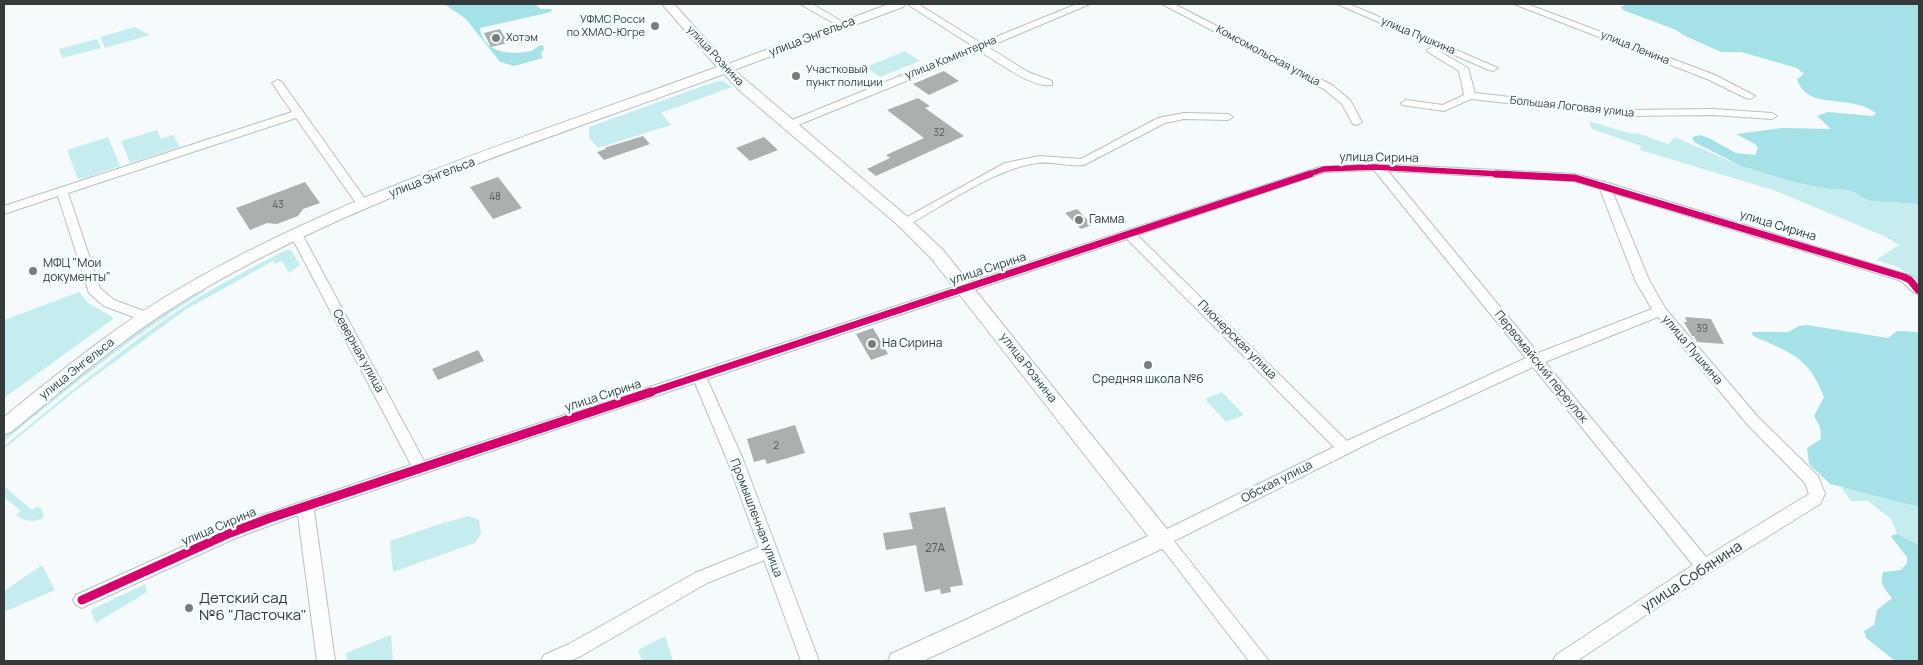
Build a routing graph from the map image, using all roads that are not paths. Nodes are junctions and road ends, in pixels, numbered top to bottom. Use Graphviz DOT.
graph roads {
  1 [pos="805,4"];
  2 [pos="887,4"];
  3 [pos="899,4"];
  4 [pos="912,4"];
  5 [pos="1085,4"];
  6 [pos="1167,4"];
  7 [pos="1342,4"];
  8 [pos="1519,4"];
  9 [pos="675,6"];
  10 [pos="838,22"];
  11 [pos="1398,28"];
  12 [pos="980,46"];
  13 [pos="727,66"];
  14 [pos="1493,68"];
  15 [pos="1048,83"];
  16 [pos="277,84"];
  17 [pos="1470,96"];
  18 [pos="1750,96"];
  19 [pos="1406,103"];
  20 [pos="299,113"];
  21 [pos="1772,116"];
  22 [pos="1228,117"];
  23 [pos="1357,122"];
  24 [pos="789,124"];
  25 [pos="1378,167"];
  26 [pos="1604,185"];
  27 [pos="62,190"];
  28 [pos="362,202"];
  29 [pos="4,210"];
  30 [pos="904,222"];
  31 [pos="293,232"];
  32 [pos="1128,233"];
  33 [pos="965,288"];
  34 [pos="1918,290"];
  35 [pos="1660,311"];
  36 [pos="143,315"];
  37 [pos="1535,360"];
  38 [pos="699,376"];
  39 [pos="4,417"];
  40 [pos="4,427"];
  41 [pos="1345,448"];
  42 [pos="420,468"];
  43 [pos="1816,491"];
  44 [pos="305,506"];
  45 [pos="1163,539"];
  46 [pos="769,551"];
  47 [pos="1704,567"];
  48 [pos="82,600"];
  49 [pos="326,661"];
  50 [pos="550,661"];
  51 [pos="810,661"];
  52 [pos="899,661"];
  53 [pos="1260,661"];
  54 [pos="1562,661"];
  1 -- 10 [label="street"];
  2 -- 10 [label="main road, улица Энгельса"];
  3 -- 13 [label="main road, улица Энгельса"];
  4 -- 12 [label="street"];
  5 -- 12 [label="street, улица Коминтерна"];
  6 -- 23 [label="street, Комсомольская улица"];
  7 -- 11 [label="street, улица Пушкина"];
  8 -- 18 [label="street, улица Ленина"];
  9 -- 13 [label="main road, улица Рознина"];
  10 -- 13 [label="main road, улица Энгельса"];
  11 -- 14 [label="street, улица Пушкина"];
  11 -- 17 [label="street"];
  12 -- 15 [label="street"];
  12 -- 24 [label="street, улица Коминтерна"];
  13 -- 24 [label="main road, улица Рознина"];
  13 -- 28 [label="main road, улица Энгельса"];
  16 -- 20 [label="street"];
  17 -- 19 [label="street"];
  17 -- 21 [label="street, Большая Логовая улица"];
  20 -- 27 [label="street"];
  20 -- 28 [label="street"];
  22 -- 30 [label="street"];
  24 -- 30 [label="main road, улица Рознина"];
  25 -- 26 [label="street, улица Сирина"];
  25 -- 32 [label="street, улица Сирина"];
  25 -- 37 [label="street, Первомайский переулок"];
  26 -- 34 [label="street, улица Сирина"];
  26 -- 35 [label="street, улица Пушкина"];
  27 -- 29 [label="street"];
  27 -- 36 [label="street"];
  28 -- 31 [label="main road, улица Энгельса"];
  30 -- 33 [label="main road, улица Рознина"];
  31 -- 36 [label="main road, улица Энгельса"];
  31 -- 42 [label="street, Северная улица"];
  32 -- 33 [label="street, улица Сирина"];
  32 -- 41 [label="street, Пионерская улица"];
  33 -- 38 [label="street, улица Сирина"];
  33 -- 45 [label="main road, улица Рознина"];
  35 -- 37 [label="street, Обская улица"];
  35 -- 43 [label="street, улица Пушкина"];
  36 -- 39 [label="main road, улица Энгельса"];
  36 -- 40 [label="main road, улица Энгельса"];
  37 -- 41 [label="street, Обская улица"];
  37 -- 47 [label="street, Первомайский переулок"];
  38 -- 42 [label="street, улица Сирина"];
  38 -- 46 [label="street, Промышленная улица"];
  41 -- 45 [label="street, Обская улица"];
  42 -- 44 [label="street, улица Сирина"];
  43 -- 47 [label="street, улица Собянина"];
  44 -- 48 [label="street, улица Сирина"];
  44 -- 49 [label="street"];
  45 -- 52 [label="main road, Обская улица"];
  45 -- 53 [label="street, улица Рознина"];
  46 -- 50 [label="street"];
  46 -- 51 [label="street, Промышленная улица"];
  47 -- 54 [label="street, улица Собянина"];
}
